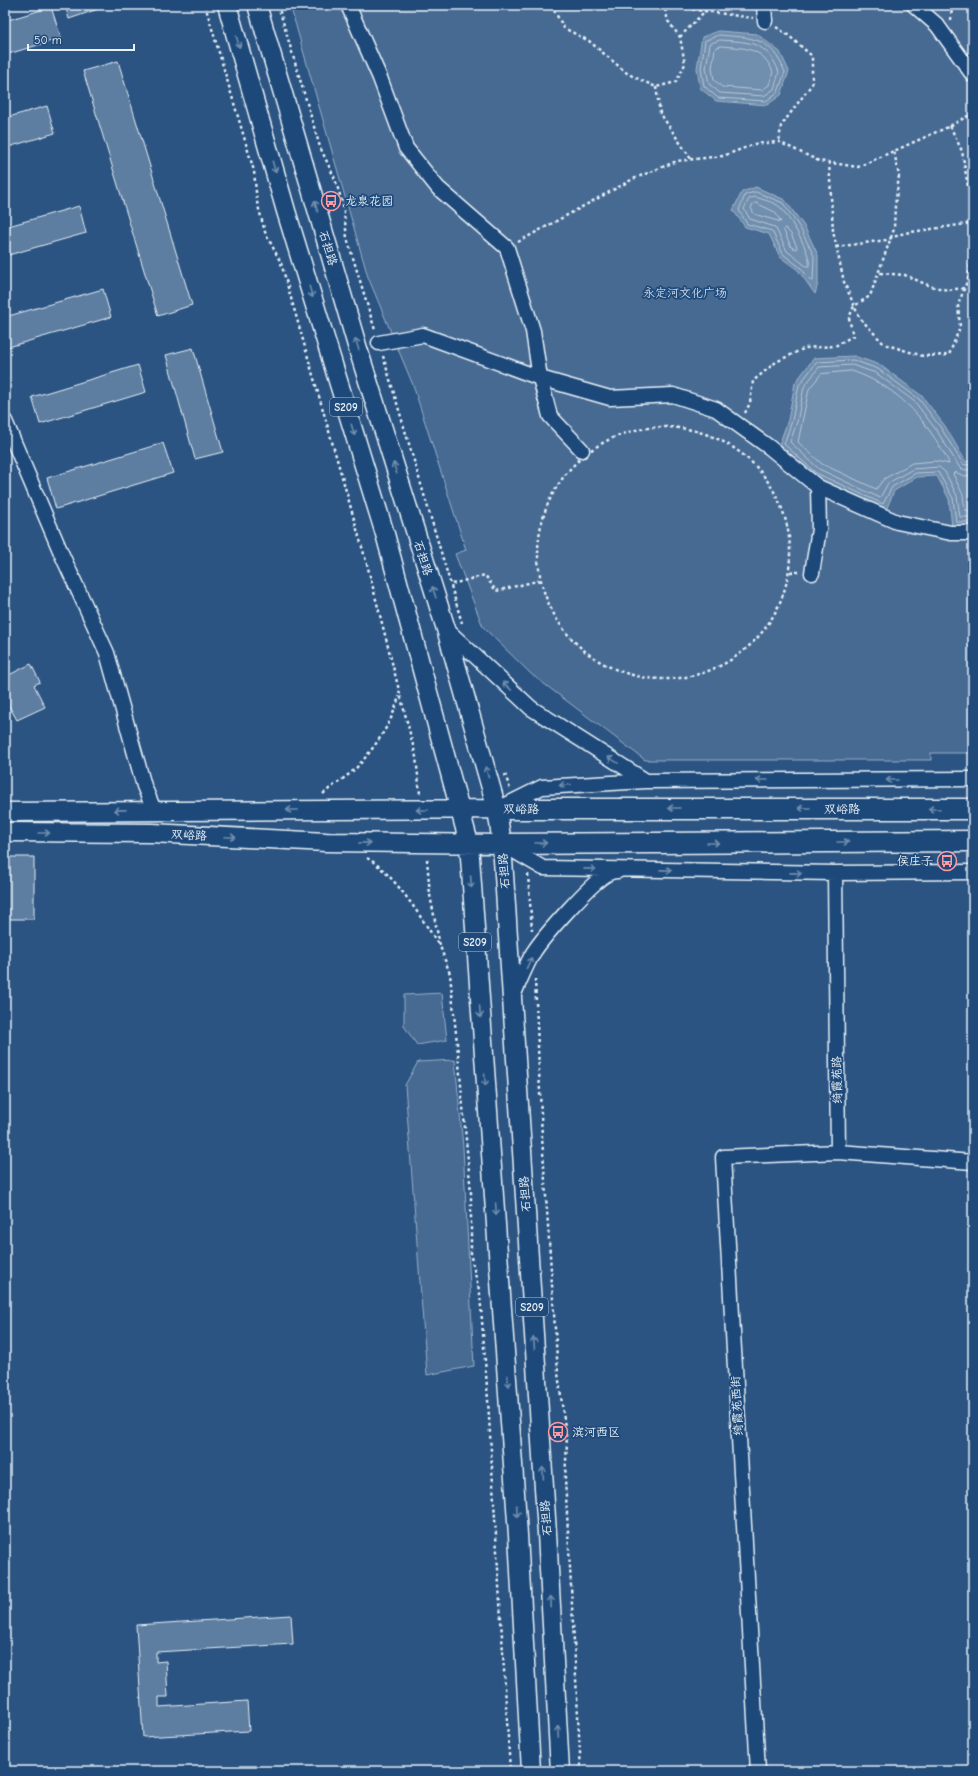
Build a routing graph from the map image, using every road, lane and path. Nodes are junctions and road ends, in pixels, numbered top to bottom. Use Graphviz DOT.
graph roads {
  1 [pos="205,5"];
  2 [pos="227,5"];
  3 [pos="257,5"];
  4 [pos="348,5"];
  5 [pos="551,5"];
  6 [pos="664,5"];
  7 [pos="681,5"];
  8 [pos="764,5"];
  9 [pos="914,5"];
  10 [pos="706,11"];
  11 [pos="766,21"];
  12 [pos="680,37"];
  13 [pos="973,75"];
  14 [pos="656,87"];
  15 [pos="973,113"];
  16 [pos="950,126"];
  17 [pos="779,142"];
  18 [pos="894,151"];
  19 [pos="692,159"];
  20 [pos="829,162"];
  21 [pos="973,216"];
  22 [pos="973,223"];
  23 [pos="891,238"];
  24 [pos="836,247"];
  25 [pos="507,248"];
  26 [pos="973,248"];
  27 [pos="880,273"];
  28 [pos="964,288"];
  29 [pos="854,306"];
  30 [pos="379,343"];
  31 [pos="540,378"];
  32 [pos="5,421"];
  33 [pos="739,425"];
  34 [pos="582,450"];
  35 [pos="818,487"];
  36 [pos="973,533"];
  37 [pos="790,572"];
  38 [pos="805,573"];
  39 [pos="540,580"];
  40 [pos="452,584"];
  41 [pos="446,630"];
  42 [pos="399,696"];
  43 [pos="973,779"];
  44 [pos="646,781"];
  45 [pos="497,809"];
  46 [pos="973,809"];
  47 [pos="154,810"];
  48 [pos="305,810"];
  49 [pos="422,810"];
  50 [pos="461,810"];
  51 [pos="5,812"];
  52 [pos="5,832"];
  53 [pos="973,841"];
  54 [pos="426,843"];
  55 [pos="469,843"];
  56 [pos="502,844"];
  57 [pos="362,856"];
  58 [pos="627,869"];
  59 [pos="973,872"];
  60 [pos="835,873"];
  61 [pos="440,946"];
  62 [pos="512,998"];
  63 [pos="838,1152"];
  64 [pos="973,1162"];
  65 [pos="510,1771"];
  66 [pos="531,1771"];
  67 [pos="560,1771"];
  68 [pos="758,1771"];
  1 -- 42 [label="path"];
  2 -- 50 [label="main road, S209, one-way"];
  41 -- 3 [label="main road, 石担路 / S209, one-way"];
  4 -- 25 [label="street"];
  5 -- 14 [label="path"];
  6 -- 12 [label="path"];
  7 -- 10 [label="path"];
  8 -- 11 [label="street"];
  9 -- 13 [label="street"];
  10 -- 11 [label="path"];
  10 -- 12 [label="path"];
  11 -- 17 [label="path"];
  12 -- 14 [label="path"];
  14 -- 19 [label="path"];
  15 -- 16 [label="path"];
  16 -- 18 [label="path"];
  16 -- 21 [label="path"];
  17 -- 19 [label="path"];
  17 -- 20 [label="path"];
  18 -- 20 [label="path"];
  18 -- 23 [label="path"];
  19 -- 25 [label="path"];
  20 -- 24 [label="path"];
  22 -- 23 [label="path"];
  23 -- 24 [label="path"];
  23 -- 27 [label="path"];
  24 -- 29 [label="path"];
  25 -- 31 [label="street"];
  26 -- 28 [label="path"];
  27 -- 28 [label="path"];
  27 -- 29 [label="path"];
  28 -- 29 [label="path"];
  29 -- 33 [label="path"];
  30 -- 31 [label="street"];
  31 -- 33 [label="street"];
  31 -- 34 [label="street"];
  32 -- 47 [label="street"];
  33 -- 35 [label="street"];
  35 -- 36 [label="street"];
  35 -- 38 [label="street"];
  37 -- 38 [label="path"];
  37 -- 39 [label="path"];
  37 -- 39 [label="path"];
  39 -- 40 [label="path"];
  44 -- 41 [label="street, one-way"];
  45 -- 41 [label="main road, 石担路 / S209, one-way"];
  42 -- 48 [label="path"];
  42 -- 49 [label="path"];
  43 -- 44 [label="street, 双峪路, one-way"];
  44 -- 45 [label="street, 双峪路, one-way"];
  46 -- 45 [label="highway, 双峪路, one-way"];
  45 -- 50 [label="main road, 双峪路"];
  45 -- 56 [label="main road, 石担路 / S209"];
  48 -- 47 [label="main road, 双峪路, one-way"];
  47 -- 51 [label="main road, 双峪路, one-way"];
  49 -- 48 [label="main road, 双峪路, one-way"];
  49 -- 50 [label="main road, 双峪路"];
  50 -- 55 [label="main road, S209"];
  52 -- 54 [label="main road, 双峪路, one-way"];
  56 -- 53 [label="highway, one-way"];
  54 -- 55 [label="main road, 双峪路"];
  54 -- 61 [label="path"];
  55 -- 56 [label="main road, 双峪路"];
  55 -- 66 [label="main road, S209, one-way"];
  56 -- 58 [label="street, one-way"];
  56 -- 62 [label="main road, 石担路 / S209"];
  57 -- 61 [label="path"];
  58 -- 60 [label="street, one-way"];
  62 -- 58 [label="street, one-way"];
  59 -- 60 [label="street"];
  60 -- 63 [label="street, 绮霞苑路"];
  61 -- 65 [label="path"];
  67 -- 62 [label="main road, 石担路 / S209, one-way"];
  63 -- 64 [label="street"];
  63 -- 68 [label="street, 绮霞苑西街"];
}
